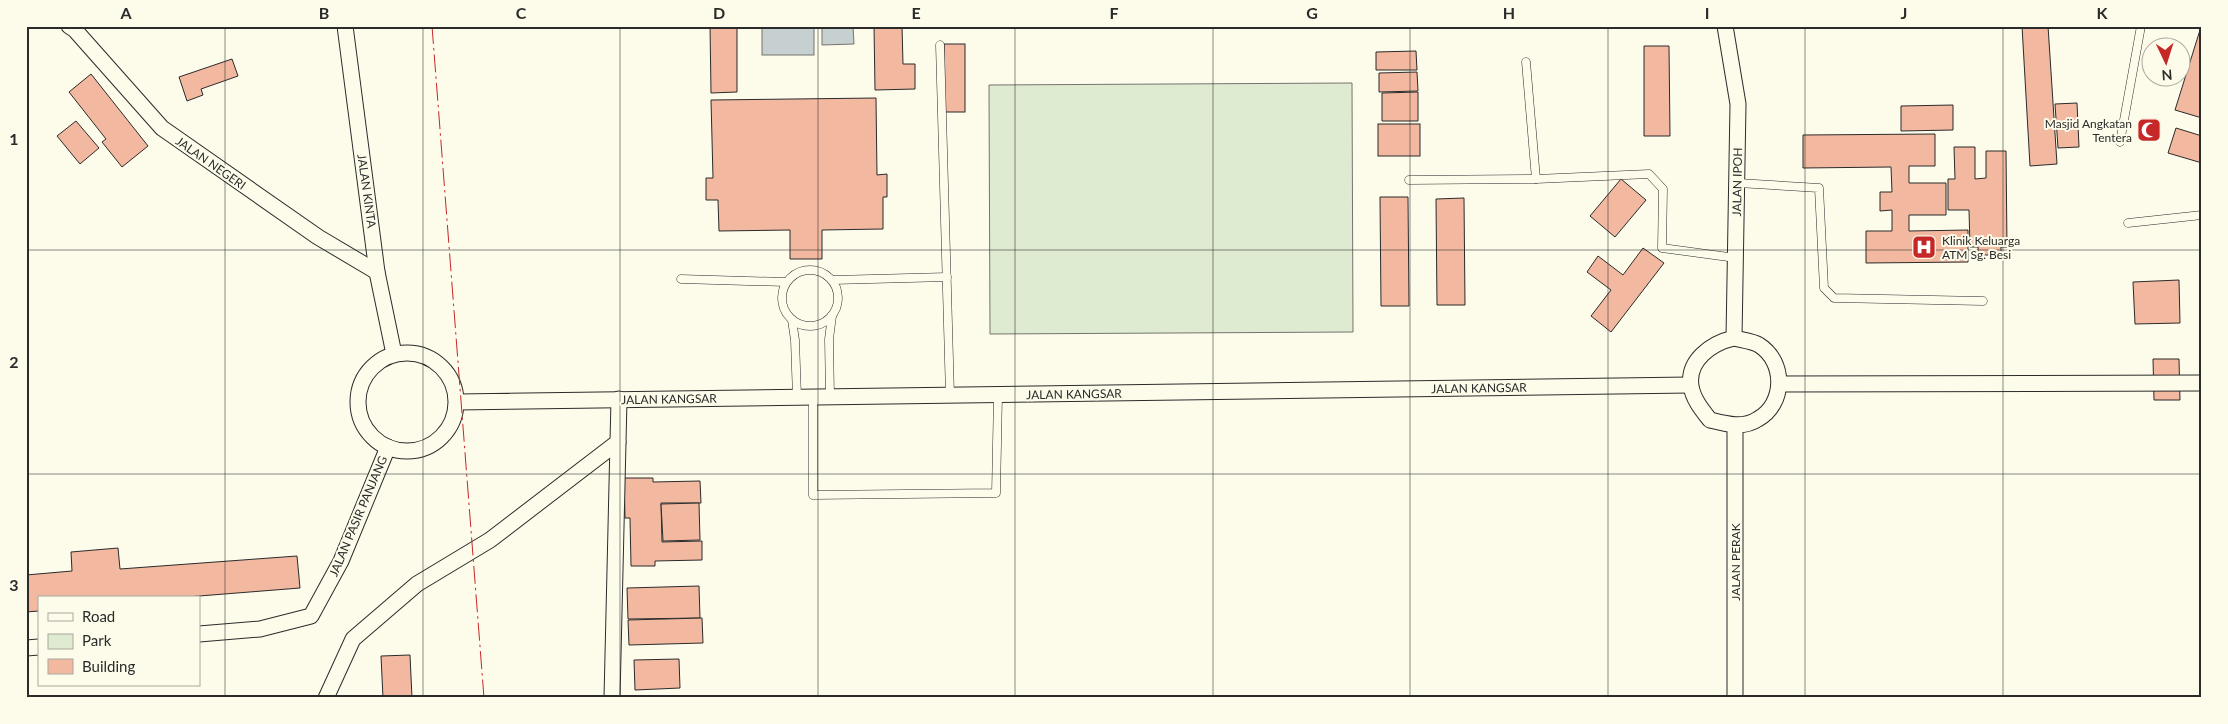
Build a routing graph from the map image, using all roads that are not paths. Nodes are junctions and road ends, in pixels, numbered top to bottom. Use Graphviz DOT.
graph roads {
  1 [pos="69,26"];
  2 [pos="345,26"];
  3 [pos="1725,26"];
  4 [pos="2141,26"];
  5 [pos="940,45"];
  6 [pos="1526,62"];
  7 [pos="2120,142"];
  8 [pos="1536,179"];
  9 [pos="1409,180"];
  10 [pos="1738,183"];
  11 [pos="2202,215"];
  12 [pos="2128,223"];
  13 [pos="1736,258"];
  14 [pos="377,272"];
  15 [pos="947,277"];
  16 [pos="681,279"];
  17 [pos="833,280"];
  18 [pos="785,282"];
  19 [pos="1983,301"];
  20 [pos="832,316"];
  21 [pos="792,320"];
  22 [pos="1734,338"];
  23 [pos="394,354"];
  24 [pos="2202,383"];
  25 [pos="1780,384"];
  26 [pos="1690,385"];
  27 [pos="950,395"];
  28 [pos="998,395"];
  29 [pos="797,397"];
  30 [pos="813,397"];
  31 [pos="830,397"];
  32 [pos="619,400"];
  33 [pos="457,402"];
  34 [pos="1735,426"];
  35 [pos="618,442"];
  36 [pos="388,447"];
  37 [pos="200,634"];
  38 [pos="326,698"];
  39 [pos="612,698"];
  40 [pos="1735,698"];
  1 -- 14 [label="street, JALAN NEGERI"];
  2 -- 14 [label="street, JALAN KINTA"];
  3 -- 10 [label="street, JALAN IPOH"];
  4 -- 7 [label="lane"];
  5 -- 15 [label="lane"];
  6 -- 8 [label="lane"];
  8 -- 9 [label="lane"];
  8 -- 13 [label="lane"];
  10 -- 13 [label="street, JALAN IPOH"];
  10 -- 19 [label="lane"];
  11 -- 12 [label="lane"];
  13 -- 22 [label="street, JALAN IPOH"];
  14 -- 23 [label="street, JALAN KINTA"];
  15 -- 17 [label="lane"];
  15 -- 27 [label="lane"];
  16 -- 18 [label="lane"];
  17 -- 18 [label="lane"];
  17 -- 20 [label="lane"];
  18 -- 21 [label="lane"];
  20 -- 21 [label="lane"];
  20 -- 31 [label="lane"];
  21 -- 29 [label="lane"];
  22 -- 25 [label="street"];
  22 -- 26 [label="street"];
  23 -- 33 [label="street"];
  23 -- 36 [label="street"];
  24 -- 25 [label="street"];
  25 -- 34 [label="street"];
  26 -- 28 [label="street, JALAN KANGSAR"];
  26 -- 34 [label="street"];
  27 -- 28 [label="street, JALAN KANGSAR"];
  27 -- 31 [label="street, JALAN KANGSAR"];
  28 -- 30 [label="lane"];
  29 -- 30 [label="street, JALAN KANGSAR"];
  29 -- 32 [label="street, JALAN KANGSAR"];
  30 -- 31 [label="street, JALAN KANGSAR"];
  32 -- 33 [label="street, JALAN KANGSAR"];
  32 -- 35 [label="street"];
  33 -- 36 [label="street"];
  34 -- 40 [label="street, JALAN PERAK"];
  35 -- 38 [label="street"];
  35 -- 39 [label="street"];
  36 -- 37 [label="street, JALAN PASIR PANJANG"];
}
